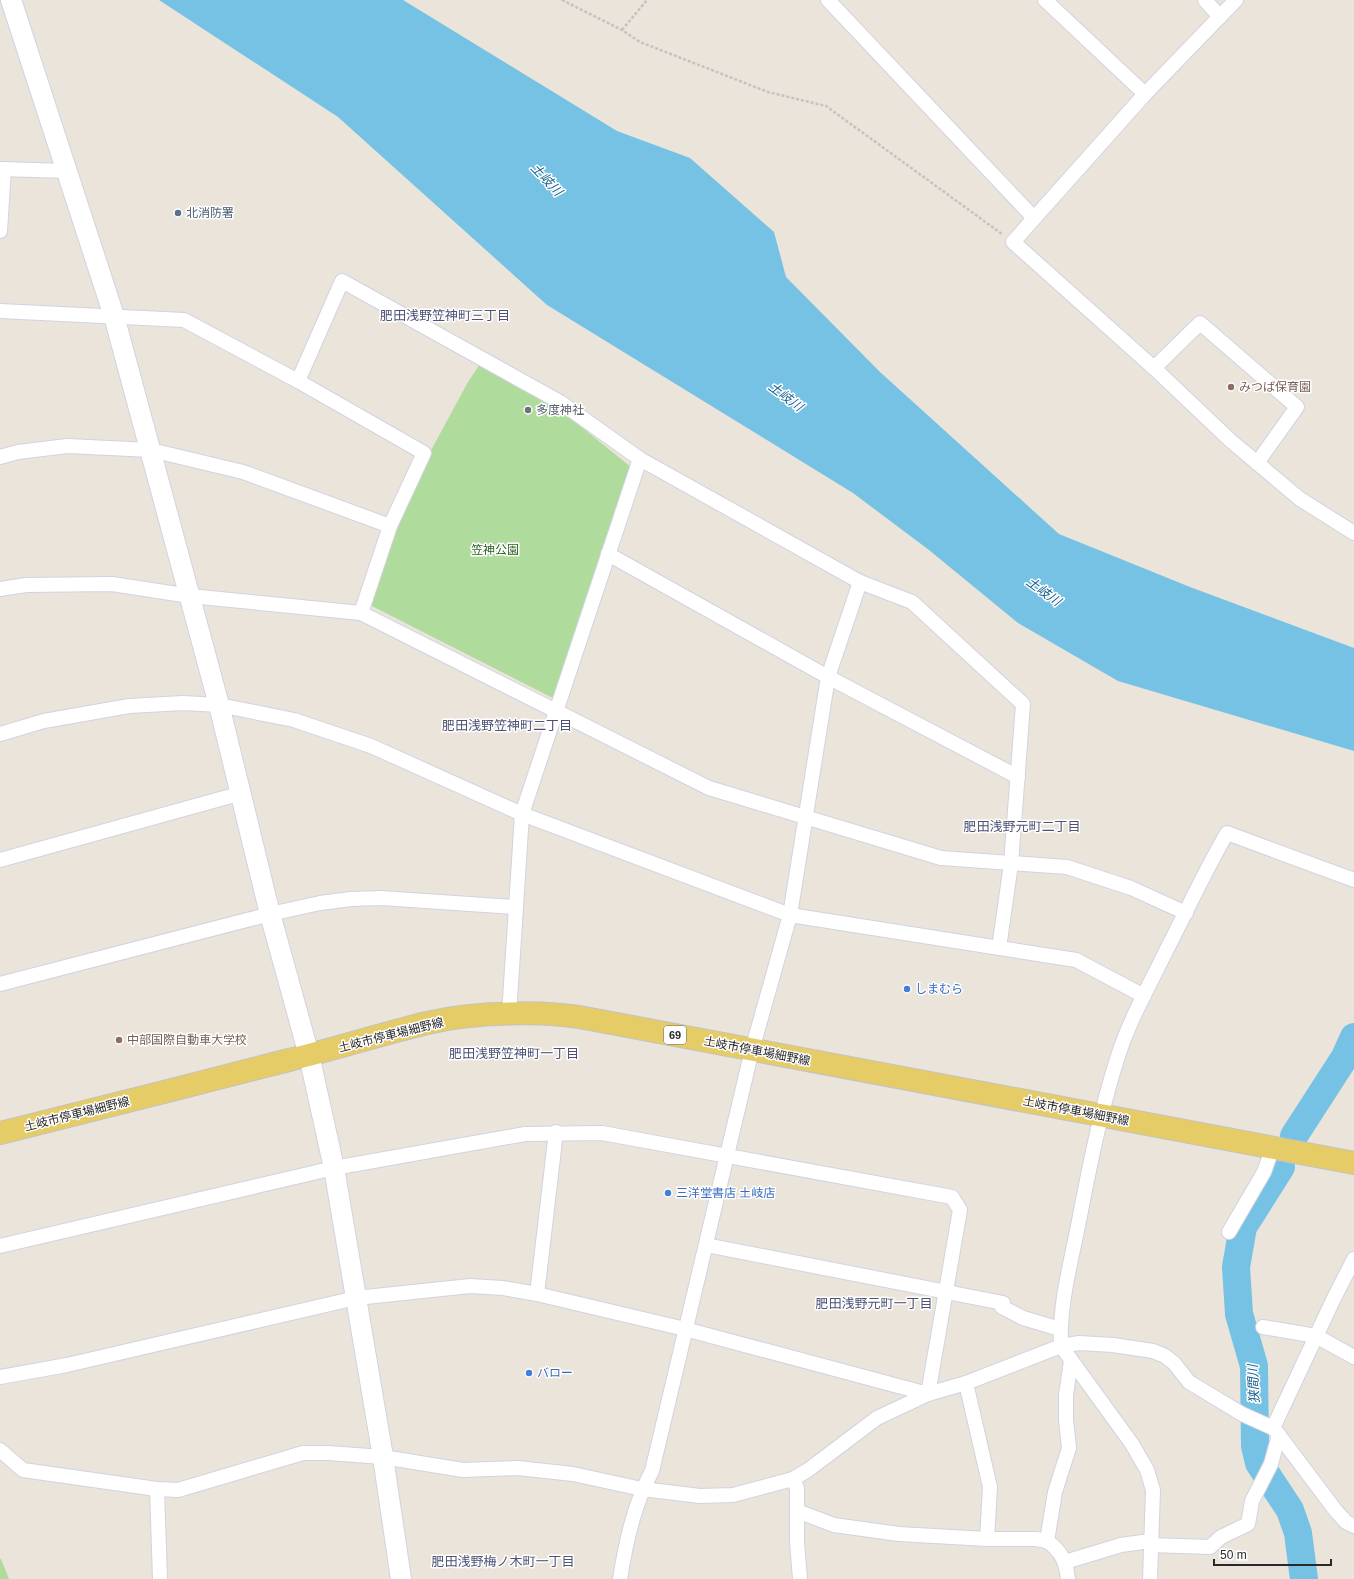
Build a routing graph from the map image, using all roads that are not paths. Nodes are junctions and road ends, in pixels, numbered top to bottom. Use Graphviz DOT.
graph roads {
  1 [pos="10,0"];
  2 [pos="828,0"];
  3 [pos="1045,0"];
  4 [pos="1205,0"];
  5 [pos="1236,0"];
  6 [pos="1220,17"];
  7 [pos="1146,94"];
  8 [pos="65,166"];
  9 [pos="2,169"];
  10 [pos="1034,218"];
  11 [pos="0,231"];
  12 [pos="0,311"];
  13 [pos="114,316"];
  14 [pos="1154,368"];
  15 [pos="298,381"];
  16 [pos="150,450"];
  17 [pos="0,457"];
  18 [pos="640,458"];
  19 [pos="1257,464"];
  20 [pos="390,526"];
  21 [pos="1354,533"];
  22 [pos="608,554"];
  23 [pos="860,582"];
  24 [pos="0,589"];
  25 [pos="190,596"];
  26 [pos="361,613"];
  27 [pos="828,677"];
  28 [pos="219,705"];
  29 [pos="556,712"];
  30 [pos="0,734"];
  31 [pos="1018,777"];
  32 [pos="242,793"];
  33 [pos="522,814"];
  34 [pos="805,817"];
  35 [pos="0,860"];
  36 [pos="1011,864"];
  37 [pos="1354,880"];
  38 [pos="515,907"];
  39 [pos="1186,913"];
  40 [pos="270,914"];
  41 [pos="790,915"];
  42 [pos="999,948"];
  43 [pos="0,984"];
  44 [pos="1144,996"];
  45 [pos="510,1015"];
  46 [pos="752,1050"];
  47 [pos="309,1055"];
  48 [pos="1101,1116"];
  49 [pos="556,1132"];
  50 [pos="0,1133"];
  51 [pos="1273,1147"];
  52 [pos="727,1155"];
  53 [pos="1354,1162"];
  54 [pos="334,1168"];
  55 [pos="1228,1232"];
  56 [pos="706,1245"];
  57 [pos="0,1246"];
  58 [pos="1354,1259"];
  59 [pos="945,1293"];
  60 [pos="537,1294"];
  61 [pos="356,1298"];
  62 [pos="1263,1326"];
  63 [pos="685,1329"];
  64 [pos="1060,1329"];
  65 [pos="1316,1336"];
  66 [pos="1061,1346"];
  67 [pos="1354,1357"];
  68 [pos="1071,1361"];
  69 [pos="0,1378"];
  70 [pos="966,1382"];
  71 [pos="928,1394"];
  72 [pos="1272,1429"];
  73 [pos="1,1455"];
  74 [pos="383,1457"];
  75 [pos="793,1479"];
  76 [pos="157,1489"];
  77 [pos="642,1489"];
  78 [pos="797,1511"];
  79 [pos="1354,1526"];
  80 [pos="987,1539"];
  81 [pos="1047,1541"];
  82 [pos="1150,1543"];
  83 [pos="1065,1562"];
  84 [pos="160,1579"];
  85 [pos="401,1579"];
  86 [pos="620,1579"];
  87 [pos="800,1579"];
  88 [pos="1068,1579"];
  89 [pos="1150,1579"];
  1 -- 8 [label="street"];
  2 -- 10 [label="street"];
  3 -- 7 [label="street"];
  4 -- 6 [label="street"];
  5 -- 6 [label="street"];
  6 -- 7 [label="street"];
  7 -- 10 [label="street"];
  8 -- 9 [label="street"];
  8 -- 13 [label="street"];
  9 -- 11 [label="street"];
  10 -- 14 [label="street"];
  12 -- 13 [label="street"];
  13 -- 15 [label="street"];
  13 -- 16 [label="street"];
  14 -- 19 [label="street"];
  14 -- 19 [label="street"];
  15 -- 18 [label="street"];
  15 -- 20 [label="street"];
  16 -- 17 [label="street"];
  16 -- 20 [label="street"];
  16 -- 25 [label="street"];
  18 -- 22 [label="street"];
  18 -- 23 [label="street"];
  19 -- 21 [label="street"];
  20 -- 26 [label="street"];
  22 -- 27 [label="street"];
  22 -- 29 [label="street"];
  23 -- 27 [label="street"];
  23 -- 31 [label="street"];
  24 -- 25 [label="street"];
  25 -- 26 [label="street"];
  25 -- 28 [label="street"];
  26 -- 29 [label="street"];
  27 -- 31 [label="street"];
  27 -- 34 [label="street"];
  28 -- 30 [label="street"];
  28 -- 32 [label="street"];
  28 -- 33 [label="street"];
  29 -- 33 [label="street"];
  29 -- 34 [label="street"];
  31 -- 36 [label="street"];
  32 -- 35 [label="street"];
  32 -- 40 [label="street"];
  33 -- 38 [label="street"];
  33 -- 41 [label="street"];
  34 -- 36 [label="street"];
  34 -- 41 [label="street"];
  36 -- 39 [label="street"];
  36 -- 42 [label="street"];
  37 -- 39 [label="street"];
  38 -- 40 [label="street"];
  38 -- 45 [label="street"];
  39 -- 44 [label="street"];
  40 -- 43 [label="street"];
  40 -- 47 [label="street"];
  41 -- 42 [label="street"];
  41 -- 46 [label="street"];
  42 -- 44 [label="street"];
  44 -- 48 [label="street"];
  45 -- 46 [label="main road, 土岐市停車場細野線 / 69"];
  45 -- 47 [label="main road, 土岐市停車場細野線 / 69"];
  46 -- 48 [label="main road, 土岐市停車場細野線 / 69"];
  46 -- 52 [label="street"];
  47 -- 50 [label="main road, 土岐市停車場細野線 / 69"];
  47 -- 54 [label="street"];
  48 -- 51 [label="main road, 土岐市停車場細野線 / 69"];
  48 -- 64 [label="street"];
  49 -- 52 [label="street"];
  49 -- 54 [label="street"];
  49 -- 60 [label="street"];
  51 -- 53 [label="main road, 土岐市停車場細野線 / 69"];
  51 -- 55 [label="street"];
  52 -- 56 [label="street"];
  52 -- 59 [label="street"];
  54 -- 57 [label="street"];
  54 -- 61 [label="street"];
  56 -- 59 [label="street"];
  56 -- 63 [label="street"];
  58 -- 65 [label="street"];
  59 -- 64 [label="street"];
  59 -- 71 [label="street"];
  60 -- 61 [label="street"];
  60 -- 63 [label="street"];
  61 -- 69 [label="street"];
  61 -- 74 [label="street"];
  62 -- 65 [label="street"];
  63 -- 71 [label="street"];
  63 -- 77 [label="street"];
  64 -- 66 [label="street"];
  65 -- 67 [label="street"];
  65 -- 72 [label="street"];
  66 -- 68 [label="street"];
  66 -- 70 [label="street"];
  66 -- 72 [label="street"];
  68 -- 81 [label="street"];
  68 -- 82 [label="street"];
  70 -- 71 [label="street"];
  70 -- 80 [label="street"];
  71 -- 75 [label="street"];
  72 -- 79 [label="street"];
  72 -- 82 [label="street"];
  73 -- 76 [label="street"];
  74 -- 76 [label="street"];
  74 -- 77 [label="street"];
  74 -- 85 [label="street"];
  75 -- 77 [label="street"];
  75 -- 78 [label="street"];
  76 -- 84 [label="street"];
  77 -- 86 [label="street"];
  78 -- 80 [label="street"];
  78 -- 87 [label="street"];
  80 -- 81 [label="street"];
  81 -- 83 [label="street"];
  82 -- 83 [label="street"];
  82 -- 89 [label="street"];
  83 -- 88 [label="street"];
}
